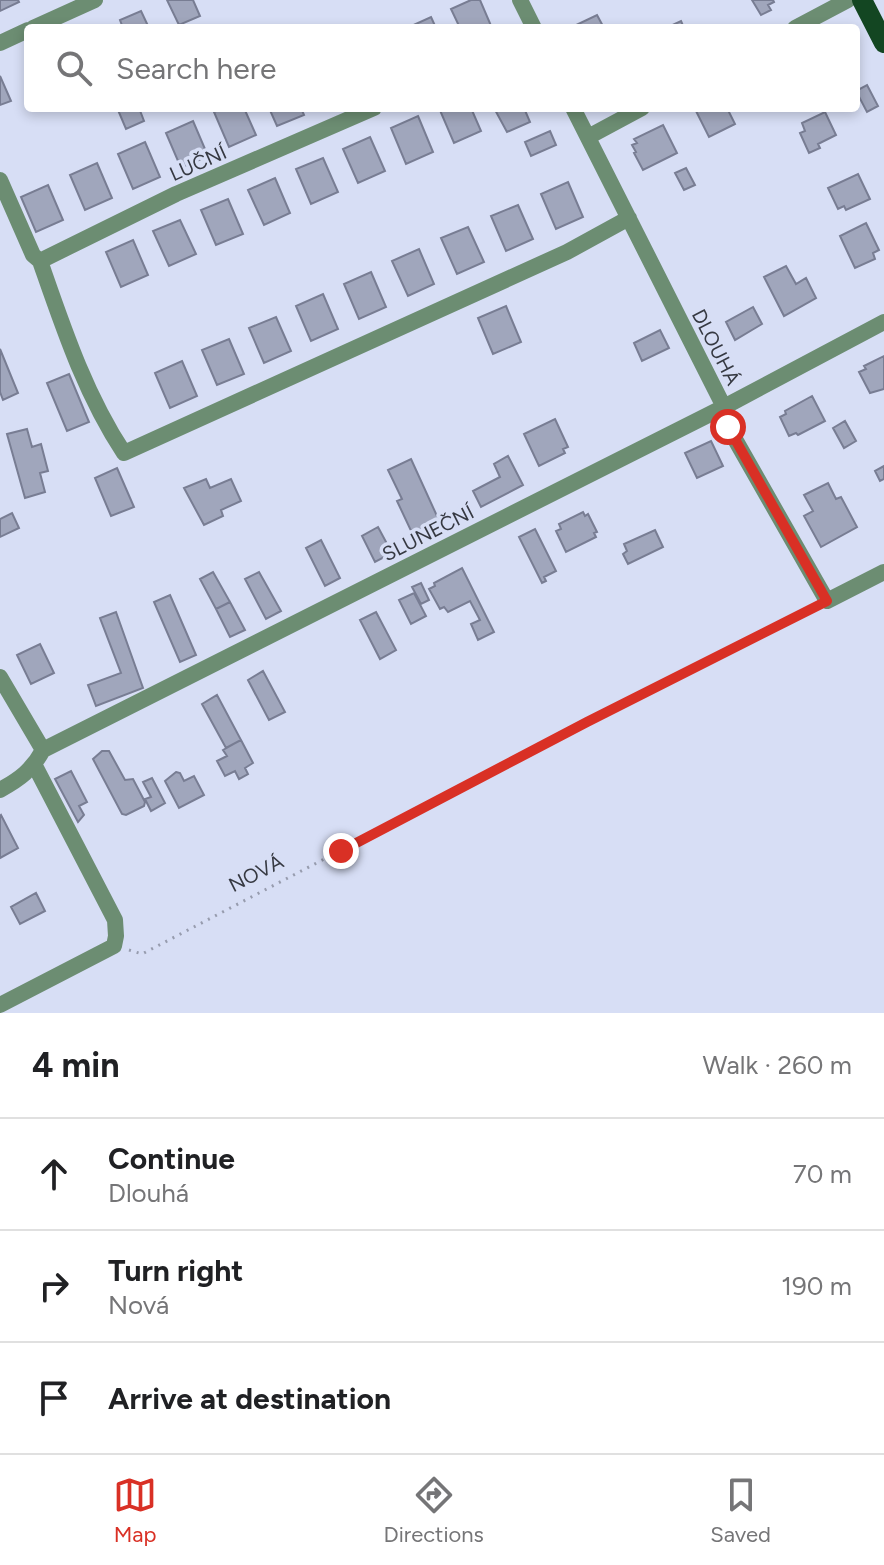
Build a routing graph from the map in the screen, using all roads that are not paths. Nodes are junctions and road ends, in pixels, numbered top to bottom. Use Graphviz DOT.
graph roads {
  1 [pos="95,0"];
  2 [pos="520,0"];
  3 [pos="848,0"];
  4 [pos="862,0"];
  5 [pos="41,24"];
  6 [pos="532,24"];
  7 [pos="803,24"];
  8 [pos="24,32"];
  9 [pos="0,43"];
  10 [pos="884,43"];
  11 [pos="365,112"];
  12 [pos="575,112"];
  13 [pos="635,112"];
  14 [pos="588,137"];
  15 [pos="0,180"];
  16 [pos="629,218"];
  17 [pos="40,261"];
  18 [pos="884,322"];
  19 [pos="724,407"];
  20 [pos="884,572"];
  21 [pos="0,677"];
  22 [pos="43,750"];
  23 [pos="35,766"];
  24 [pos="0,790"];
  25 [pos="0,1005"];
  1 -- 5 [label="street"];
  2 -- 6 [label="street"];
  3 -- 7 [label="street"];
  4 -- 10 [label="main road"];
  8 -- 9 [label="street"];
  11 -- 17 [label="street, LUČNÍ"];
  12 -- 14 [label="street, DLOUHÁ"];
  13 -- 14 [label="street"];
  14 -- 16 [label="street, DLOUHÁ"];
  15 -- 17 [label="street"];
  16 -- 17 [label="street"];
  16 -- 19 [label="street, DLOUHÁ"];
  18 -- 19 [label="street, SLUNEČNÍ"];
  19 -- 20 [label="street, DLOUHÁ"];
  19 -- 22 [label="street, SLUNEČNÍ"];
  21 -- 22 [label="street"];
  22 -- 23 [label="street"];
  23 -- 24 [label="street"];
  23 -- 25 [label="street"];
}
